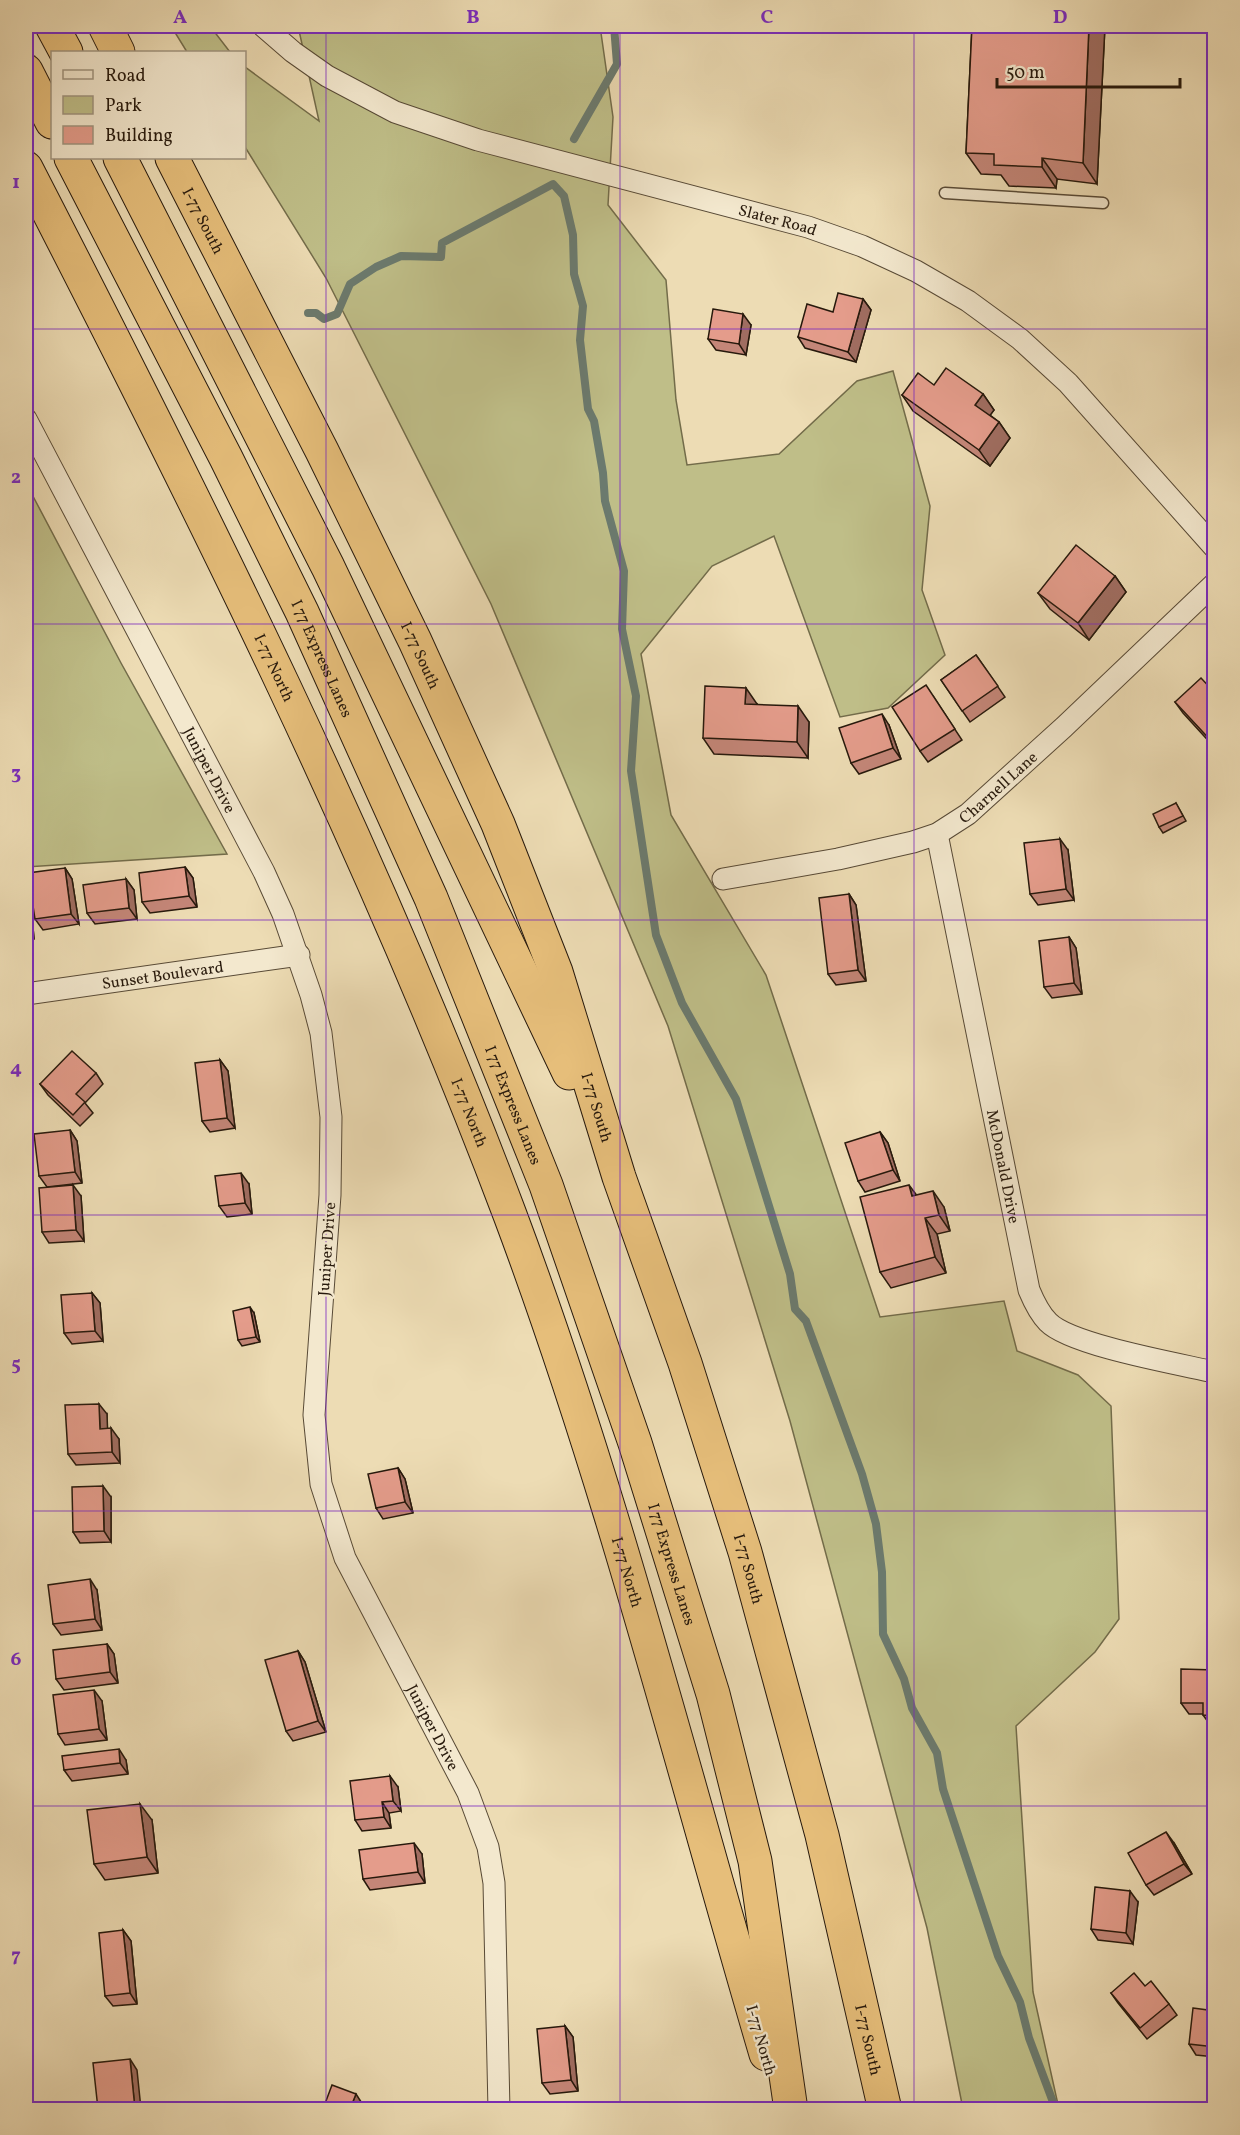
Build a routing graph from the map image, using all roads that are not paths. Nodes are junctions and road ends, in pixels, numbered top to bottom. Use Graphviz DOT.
graph roads {
  1 [pos="52,26"];
  2 [pos="105,26"];
  3 [pos="263,26"];
  4 [pos="65,51"];
  5 [pos="118,51"];
  6 [pos="26,71"];
  7 [pos="51,120"];
  8 [pos="72,159"];
  9 [pos="121,159"];
  10 [pos="173,159"];
  11 [pos="26,168"];
  12 [pos="945,193"];
  13 [pos="1103,203"];
  14 [pos="26,419"];
  15 [pos="1215,547"];
  16 [pos="1215,584"];
  17 [pos="937,834"];
  18 [pos="723,879"];
  19 [pos="299,955"];
  20 [pos="26,994"];
  21 [pos="619,1177"];
  22 [pos="1215,1372"];
  23 [pos="499,2109"];
  24 [pos="782,2109"];
  25 [pos="791,2109"];
  26 [pos="885,2109"];
  1 -- 4 [label="highway"];
  2 -- 5 [label="highway"];
  3 -- 15 [label="street, Slater Road"];
  6 -- 7 [label="highway"];
  8 -- 25 [label="highway, I 77 Express Lanes"];
  9 -- 21 [label="highway"];
  10 -- 21 [label="highway, I-77 South"];
  11 -- 24 [label="highway, I-77 North"];
  12 -- 13 [label="lane"];
  14 -- 19 [label="street, Juniper Drive"];
  16 -- 17 [label="street, Charnell Lane"];
  17 -- 18 [label="street, Charnell Lane"];
  17 -- 22 [label="street, McDonald Drive"];
  19 -- 20 [label="street, Sunset Boulevard"];
  19 -- 23 [label="street, Juniper Drive"];
  21 -- 26 [label="highway, I-77 South"];
}
